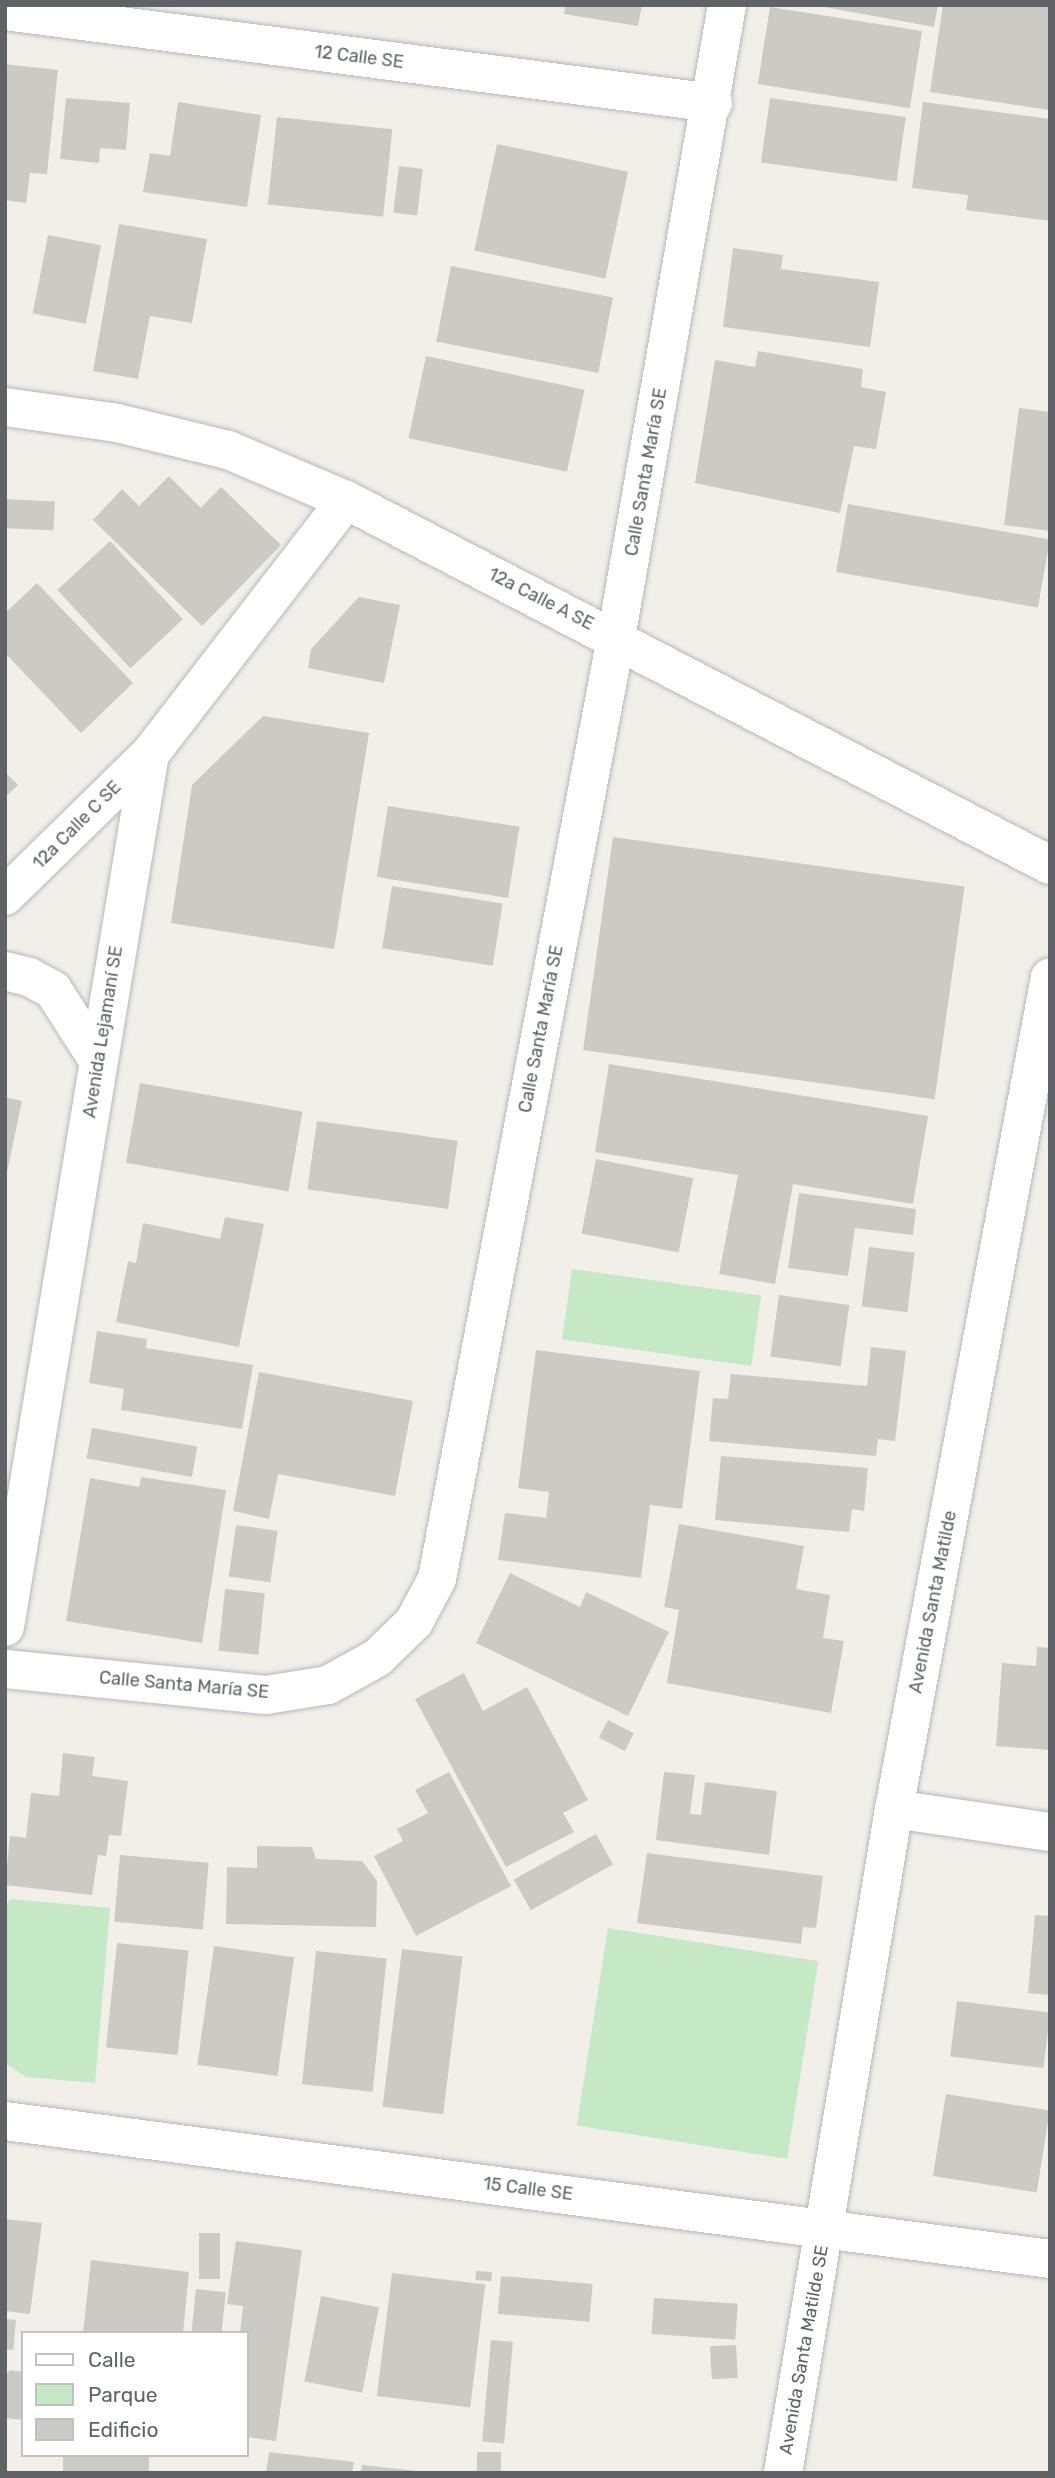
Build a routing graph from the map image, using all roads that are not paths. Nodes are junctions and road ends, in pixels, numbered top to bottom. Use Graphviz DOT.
graph roads {
  1 [pos="727,5"];
  2 [pos="5,11"];
  3 [pos="713,103"];
  4 [pos="5,407"];
  5 [pos="346,500"];
  6 [pos="616,638"];
  7 [pos="150,754"];
  8 [pos="1050,865"];
  9 [pos="5,896"];
  10 [pos="5,971"];
  11 [pos="1050,977"];
  12 [pos="97,1060"];
  13 [pos="5,1627"];
  14 [pos="5,1669"];
  15 [pos="894,1809"];
  16 [pos="1050,1832"];
  17 [pos="5,2121"];
  18 [pos="825,2228"];
  19 [pos="1050,2259"];
  20 [pos="783,2473"];
  1 -- 3 [label="street, Calle Santa María SE"];
  2 -- 3 [label="street, 12 Calle SE"];
  3 -- 6 [label="street, Calle Santa María SE"];
  4 -- 5 [label="street, 12a Calle A SE"];
  5 -- 6 [label="street, 12a Calle A SE"];
  5 -- 7 [label="street, Avenida Lejamaní SE"];
  6 -- 8 [label="street, 12a Calle A SE"];
  6 -- 14 [label="street, Calle Santa María SE"];
  7 -- 9 [label="street, 12a Calle C SE"];
  7 -- 12 [label="street, Avenida Lejamaní SE"];
  10 -- 12 [label="street"];
  11 -- 15 [label="street, Avenida Santa Matilde"];
  12 -- 13 [label="street, Avenida Lejamaní SE"];
  15 -- 16 [label="street"];
  15 -- 18 [label="street, Avenida Santa Matilde"];
  17 -- 18 [label="street, 15 Calle SE"];
  18 -- 19 [label="street, 15 Calle SE"];
  18 -- 20 [label="street, Avenida Santa Matilde SE"];
}
